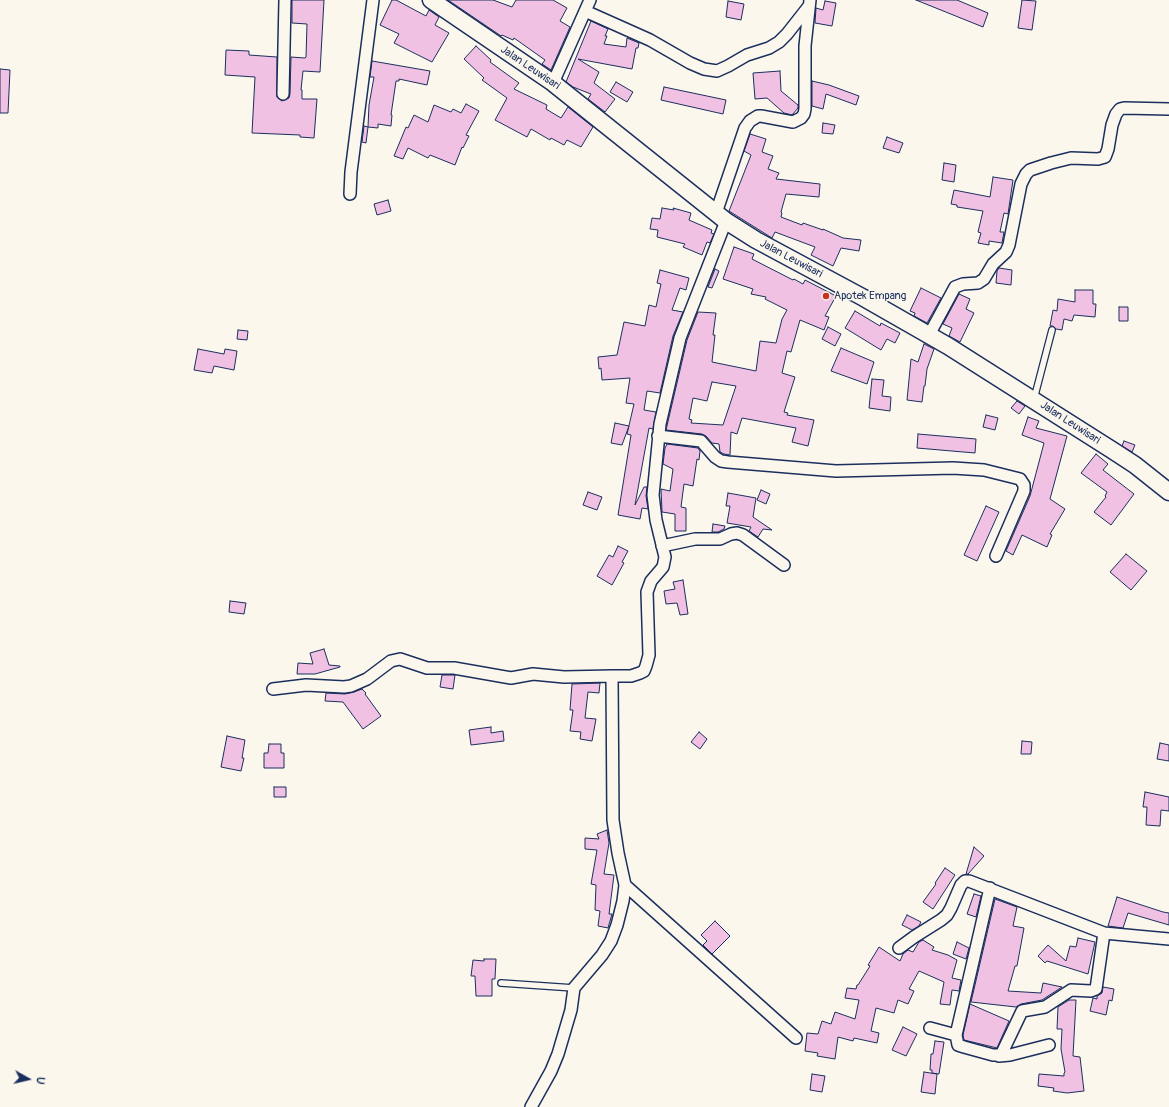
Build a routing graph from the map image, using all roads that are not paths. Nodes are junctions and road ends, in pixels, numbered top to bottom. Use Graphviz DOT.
graph roads {
  1 [pos="284,0"];
  2 [pos="373,0"];
  3 [pos="431,0"];
  4 [pos="590,0"];
  5 [pos="810,3"];
  6 [pos="585,11"];
  7 [pos="553,83"];
  8 [pos="283,94"];
  9 [pos="1169,109"];
  10 [pos="350,194"];
  11 [pos="721,217"];
  12 [pos="1052,330"];
  13 [pos="929,335"];
  14 [pos="1034,400"];
  15 [pos="658,436"];
  16 [pos="1169,492"];
  17 [pos="662,546"];
  18 [pos="996,556"];
  19 [pos="784,565"];
  20 [pos="612,676"];
  21 [pos="273,689"];
  22 [pos="625,885"];
  23 [pos="990,888"];
  24 [pos="1104,933"];
  25 [pos="1169,939"];
  26 [pos="899,948"];
  27 [pos="501,983"];
  28 [pos="574,988"];
  29 [pos="930,1028"];
  30 [pos="956,1035"];
  31 [pos="796,1038"];
  32 [pos="1049,1045"];
  33 [pos="999,1056"];
  34 [pos="530,1107"];
  1 -- 8 [label="street"];
  2 -- 10 [label="street"];
  3 -- 7 [label="main road, Jalan Leuwisari"];
  4 -- 6 [label="street"];
  5 -- 6 [label="street"];
  5 -- 11 [label="street"];
  6 -- 7 [label="street"];
  7 -- 11 [label="main road, Jalan Leuwisari"];
  9 -- 13 [label="street"];
  11 -- 13 [label="main road, Jalan Leuwisari"];
  11 -- 15 [label="street"];
  12 -- 14 [label="lane"];
  13 -- 14 [label="main road, Jalan Leuwisari"];
  14 -- 16 [label="main road, Jalan Leuwisari"];
  15 -- 17 [label="street"];
  15 -- 18 [label="street"];
  17 -- 19 [label="street"];
  17 -- 20 [label="street"];
  20 -- 21 [label="street"];
  20 -- 22 [label="street"];
  22 -- 28 [label="street"];
  22 -- 31 [label="street"];
  23 -- 24 [label="street"];
  23 -- 26 [label="street"];
  23 -- 30 [label="street"];
  24 -- 25 [label="street"];
  24 -- 33 [label="street"];
  27 -- 28 [label="lane"];
  28 -- 34 [label="street"];
  29 -- 30 [label="street"];
  30 -- 33 [label="street"];
  32 -- 33 [label="street"];
}
